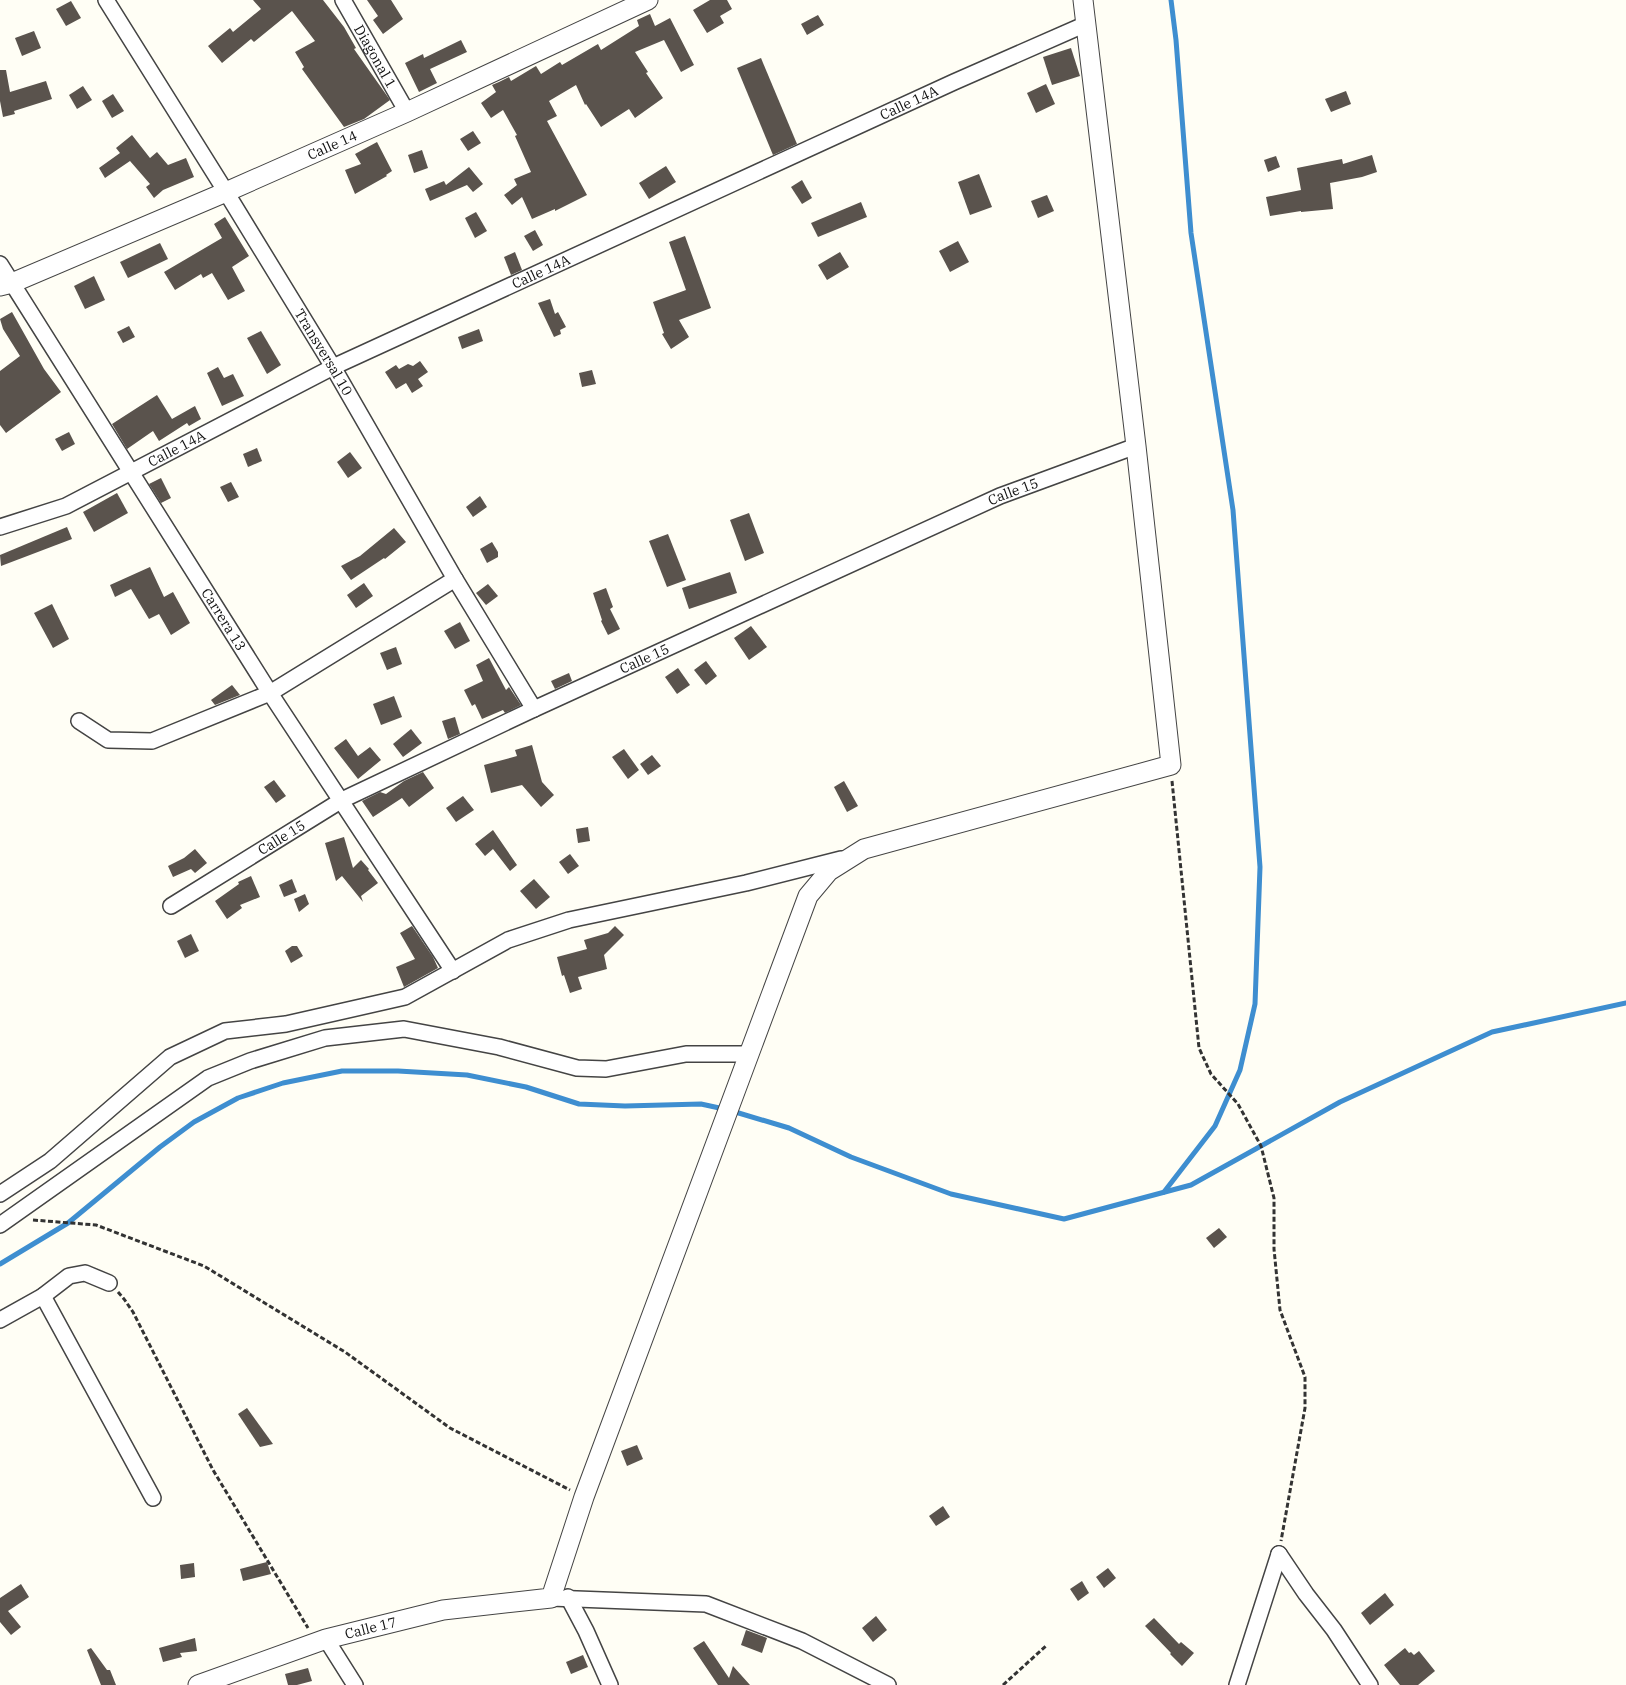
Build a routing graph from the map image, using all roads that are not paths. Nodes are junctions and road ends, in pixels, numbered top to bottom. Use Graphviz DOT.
graph roads {
  1 [pos="106,0"];
  2 [pos="343,0"];
  3 [pos="648,0"];
  4 [pos="1083,0"];
  5 [pos="1086,24"];
  6 [pos="407,112"];
  7 [pos="226,192"];
  8 [pos="0,264"];
  9 [pos="4,287"];
  10 [pos="333,367"];
  11 [pos="1136,446"];
  12 [pos="130,473"];
  13 [pos="0,527"];
  14 [pos="455,579"];
  15 [pos="270,692"];
  16 [pos="534,709"];
  17 [pos="78,721"];
  18 [pos="342,800"];
  19 [pos="851,857"];
  20 [pos="171,906"];
  21 [pos="454,971"];
  22 [pos="748,1054"];
  23 [pos="0,1194"];
  24 [pos="5,1221"];
  25 [pos="109,1283"];
  26 [pos="43,1296"];
  27 [pos="0,1320"];
  28 [pos="153,1498"];
  29 [pos="559,1597"];
  30 [pos="321,1640"];
  31 [pos="198,1685"];
  32 [pos="355,1685"];
  33 [pos="610,1685"];
  34 [pos="888,1685"];
  35 [pos="1237,1685"];
  36 [pos="1370,1685"];
  1 -- 7 [label="street, Transversal 10"];
  2 -- 6 [label="street, Diagonal 1"];
  3 -- 6 [label="street, Calle 14"];
  4 -- 5 [label="street"];
  5 -- 10 [label="street, Calle 14A"];
  5 -- 11 [label="street"];
  6 -- 7 [label="street, Calle 14"];
  7 -- 9 [label="street, Calle 14"];
  7 -- 10 [label="street, Transversal 10"];
  8 -- 9 [label="street, Carrera 13"];
  9 -- 12 [label="street, Carrera 13"];
  10 -- 12 [label="street, Calle 14A"];
  10 -- 14 [label="street, Transversal 10"];
  11 -- 16 [label="street, Calle 15"];
  11 -- 19 [label="street"];
  12 -- 13 [label="street, Calle 14A"];
  12 -- 15 [label="street, Carrera 13"];
  14 -- 15 [label="street"];
  14 -- 16 [label="street, Transversal 10"];
  15 -- 17 [label="street"];
  15 -- 18 [label="street, Carrera 13"];
  16 -- 18 [label="street, Calle 15"];
  18 -- 20 [label="street, Calle 15"];
  18 -- 21 [label="street, Carrera 13"];
  19 -- 21 [label="street"];
  19 -- 22 [label="street"];
  21 -- 23 [label="street"];
  22 -- 24 [label="street"];
  22 -- 29 [label="street"];
  25 -- 26 [label="street"];
  26 -- 27 [label="street"];
  26 -- 28 [label="street"];
  29 -- 30 [label="street, Calle 17"];
  29 -- 33 [label="street"];
  29 -- 34 [label="street"];
  30 -- 31 [label="street, Calle 17"];
  30 -- 32 [label="street"];
  35 -- 36 [label="street"];
}
